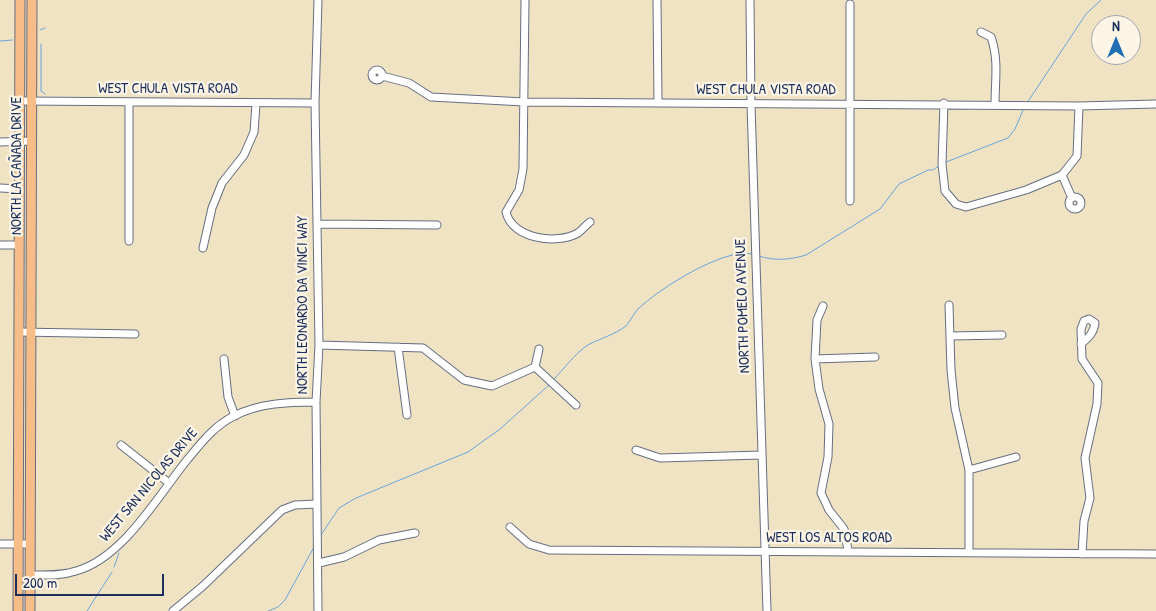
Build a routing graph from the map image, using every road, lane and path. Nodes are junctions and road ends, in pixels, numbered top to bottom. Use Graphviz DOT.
graph roads {
  1 [pos="20,0"];
  2 [pos="32,0"];
  3 [pos="318,0"];
  4 [pos="524,0"];
  5 [pos="657,0"];
  6 [pos="750,1"];
  7 [pos="850,4"];
  8 [pos="981,32"];
  9 [pos="382,76"];
  10 [pos="20,101"];
  11 [pos="31,101"];
  12 [pos="524,102"];
  13 [pos="129,103"];
  14 [pos="315,103"];
  15 [pos="658,103"];
  16 [pos="851,103"];
  17 [pos="944,103"];
  18 [pos="256,104"];
  19 [pos="751,104"];
  20 [pos="996,104"];
  21 [pos="1156,104"];
  22 [pos="1079,106"];
  23 [pos="31,141"];
  24 [pos="0,142"];
  25 [pos="20,142"];
  26 [pos="1062,174"];
  27 [pos="0,188"];
  28 [pos="19,189"];
  29 [pos="1072,198"];
  30 [pos="850,201"];
  31 [pos="590,222"];
  32 [pos="318,224"];
  33 [pos="437,225"];
  34 [pos="129,241"];
  35 [pos="0,245"];
  36 [pos="19,245"];
  37 [pos="203,248"];
  38 [pos="949,305"];
  39 [pos="822,306"];
  40 [pos="19,332"];
  41 [pos="30,332"];
  42 [pos="135,334"];
  43 [pos="1002,335"];
  44 [pos="951,336"];
  45 [pos="1080,344"];
  46 [pos="319,345"];
  47 [pos="398,347"];
  48 [pos="539,349"];
  49 [pos="875,357"];
  50 [pos="224,359"];
  51 [pos="814,359"];
  52 [pos="535,367"];
  53 [pos="316,402"];
  54 [pos="576,405"];
  55 [pos="407,415"];
  56 [pos="235,416"];
  57 [pos="121,446"];
  58 [pos="636,450"];
  59 [pos="762,455"];
  60 [pos="1016,457"];
  61 [pos="969,470"];
  62 [pos="169,483"];
  63 [pos="317,504"];
  64 [pos="510,527"];
  65 [pos="414,533"];
  66 [pos="0,544"];
  67 [pos="30,544"];
  68 [pos="18,545"];
  69 [pos="848,550"];
  70 [pos="766,552"];
  71 [pos="969,552"];
  72 [pos="1082,554"];
  73 [pos="1156,554"];
  74 [pos="319,563"];
  75 [pos="30,575"];
  76 [pos="18,611"];
  77 [pos="30,611"];
  78 [pos="173,611"];
  79 [pos="318,611"];
  80 [pos="767,611"];
  1 -- 10 [label="main road, NORTH LA CAÑADA DRIVE"];
  2 -- 11 [label="main road, NORTH LA CAÑADA DRIVE"];
  3 -- 14 [label="street, NORTH LEONARDO DA VINCI WAY"];
  4 -- 12 [label="street"];
  5 -- 15 [label="street"];
  6 -- 19 [label="street, NORTH POMELO AVENUE"];
  7 -- 16 [label="street"];
  8 -- 20 [label="street"];
  9 -- 12 [label="street, WEST CHULA VISTA ROAD"];
  10 -- 11 [label="street, WEST CHULA VISTA ROAD"];
  10 -- 25 [label="main road, NORTH LA CAÑADA DRIVE"];
  11 -- 13 [label="street, WEST CHULA VISTA ROAD"];
  11 -- 23 [label="main road, NORTH LA CAÑADA DRIVE"];
  12 -- 15 [label="street, WEST CHULA VISTA ROAD"];
  12 -- 31 [label="street"];
  13 -- 18 [label="street, WEST CHULA VISTA ROAD"];
  13 -- 34 [label="street"];
  14 -- 18 [label="street, WEST CHULA VISTA ROAD"];
  14 -- 32 [label="street, NORTH LEONARDO DA VINCI WAY"];
  15 -- 19 [label="street, WEST CHULA VISTA ROAD"];
  16 -- 17 [label="street, WEST CHULA VISTA ROAD"];
  16 -- 19 [label="street, WEST CHULA VISTA ROAD"];
  16 -- 30 [label="street"];
  17 -- 20 [label="street, WEST CHULA VISTA ROAD"];
  17 -- 26 [label="street"];
  18 -- 37 [label="street"];
  19 -- 59 [label="street, NORTH POMELO AVENUE"];
  20 -- 22 [label="street, WEST CHULA VISTA ROAD"];
  21 -- 22 [label="street, WEST CHULA VISTA ROAD"];
  22 -- 26 [label="street"];
  23 -- 25 [label="street"];
  23 -- 41 [label="main road, NORTH LA CAÑADA DRIVE"];
  24 -- 25 [label="street"];
  25 -- 28 [label="main road, NORTH LA CAÑADA DRIVE"];
  26 -- 29 [label="street"];
  27 -- 28 [label="street"];
  28 -- 36 [label="main road, NORTH LA CAÑADA DRIVE"];
  32 -- 33 [label="street"];
  32 -- 46 [label="street, NORTH LEONARDO DA VINCI WAY"];
  35 -- 36 [label="street"];
  36 -- 40 [label="main road, NORTH LA CAÑADA DRIVE"];
  38 -- 44 [label="street"];
  39 -- 51 [label="street"];
  40 -- 41 [label="street"];
  40 -- 68 [label="main road, NORTH LA CAÑADA DRIVE"];
  41 -- 42 [label="street"];
  41 -- 67 [label="main road, NORTH LA CAÑADA DRIVE"];
  43 -- 44 [label="street"];
  44 -- 61 [label="street"];
  45 -- 72 [label="street"];
  46 -- 47 [label="street"];
  46 -- 53 [label="street, NORTH LEONARDO DA VINCI WAY"];
  47 -- 52 [label="street"];
  47 -- 55 [label="street"];
  48 -- 52 [label="street"];
  49 -- 51 [label="street"];
  50 -- 56 [label="street"];
  51 -- 69 [label="street"];
  52 -- 54 [label="street"];
  53 -- 56 [label="street, WEST SAN NICOLAS DRIVE"];
  53 -- 63 [label="street, NORTH LEONARDO DA VINCI WAY"];
  56 -- 62 [label="street, WEST SAN NICOLAS DRIVE"];
  57 -- 62 [label="street"];
  58 -- 59 [label="street"];
  59 -- 70 [label="street, NORTH POMELO AVENUE"];
  60 -- 61 [label="street"];
  61 -- 71 [label="street"];
  62 -- 75 [label="street, WEST SAN NICOLAS DRIVE"];
  63 -- 74 [label="street, NORTH LEONARDO DA VINCI WAY"];
  63 -- 78 [label="street"];
  64 -- 70 [label="street, WEST LOS ALTOS ROAD"];
  65 -- 74 [label="street"];
  66 -- 68 [label="street"];
  67 -- 68 [label="street"];
  67 -- 75 [label="main road, NORTH LA CAÑADA DRIVE"];
  68 -- 76 [label="main road, NORTH LA CAÑADA DRIVE"];
  69 -- 70 [label="street, WEST LOS ALTOS ROAD"];
  69 -- 71 [label="street, WEST LOS ALTOS ROAD"];
  70 -- 80 [label="street, NORTH POMELO AVENUE"];
  71 -- 72 [label="street, WEST LOS ALTOS ROAD"];
  72 -- 73 [label="street, WEST LOS ALTOS ROAD"];
  74 -- 79 [label="street, NORTH LEONARDO DA VINCI WAY"];
  75 -- 77 [label="main road, NORTH LA CAÑADA DRIVE"];
}
